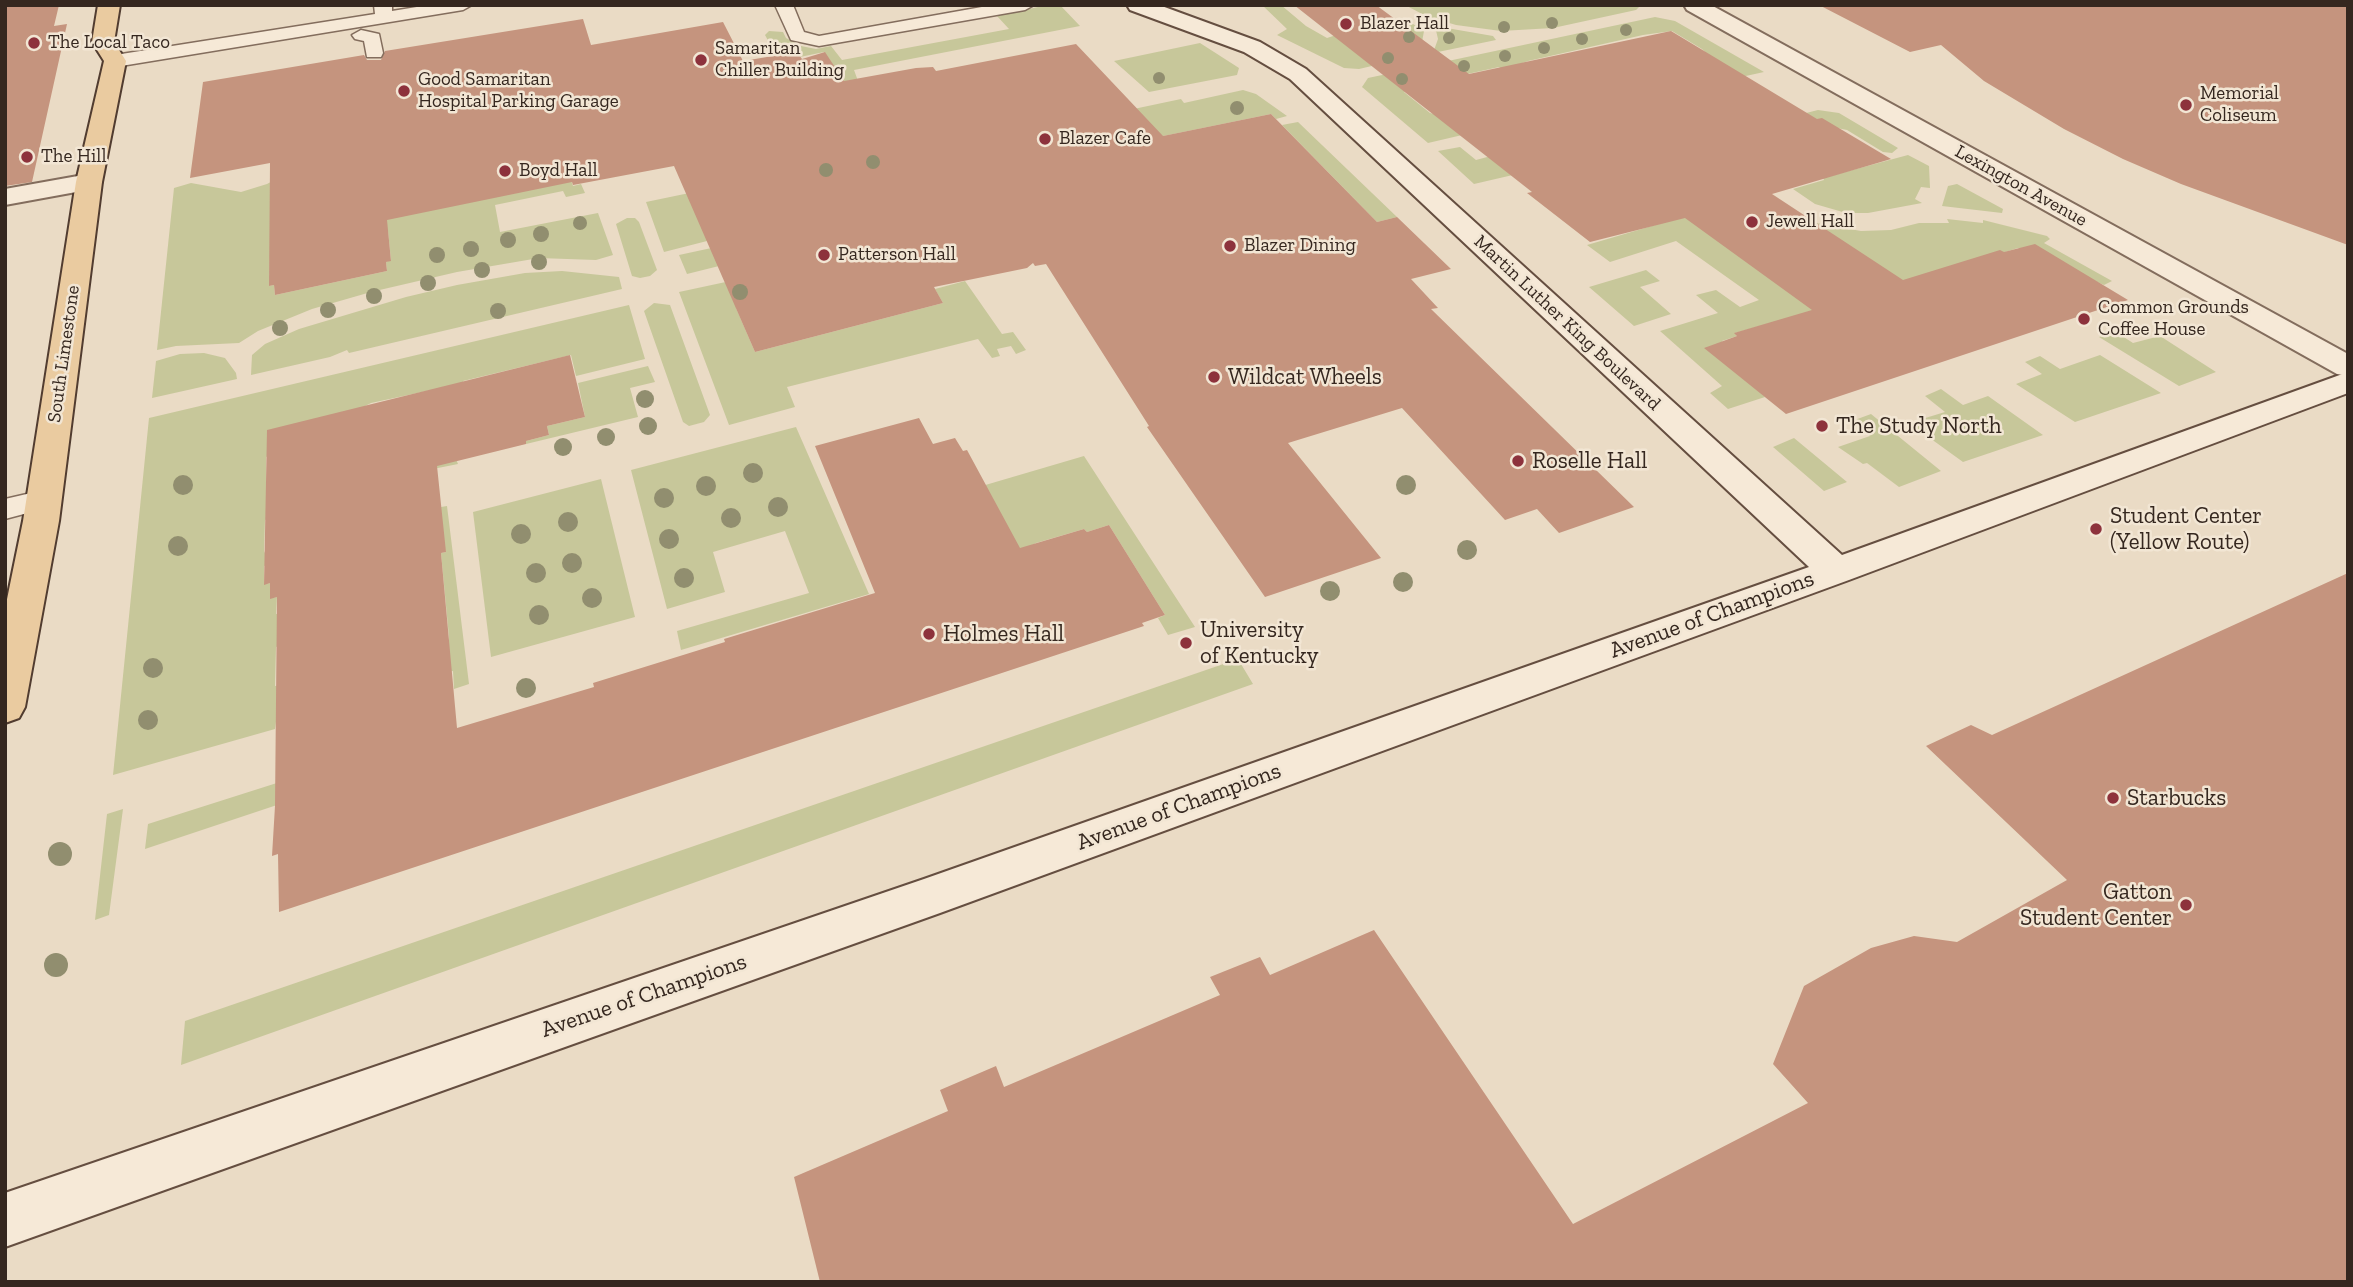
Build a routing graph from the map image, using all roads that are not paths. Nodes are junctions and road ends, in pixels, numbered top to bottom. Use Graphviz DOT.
graph roads {
  1 [pos="109,5"];
  2 [pos="463,5"];
  3 [pos="784,5"];
  4 [pos="1025,5"];
  5 [pos="1138,5"];
  6 [pos="1695,5"];
  7 [pos="384,12"];
  8 [pos="360,29"];
  9 [pos="373,53"];
  10 [pos="352,57"];
  11 [pos="115,61"];
  12 [pos="89,182"];
  13 [pos="5,197"];
  14 [pos="2348,367"];
  15 [pos="2348,382"];
  16 [pos="44,499"];
  17 [pos="5,509"];
  18 [pos="1836,571"];
  19 [pos="5,708"];
  20 [pos="5,1220"];
  1 -- 11 [label="main road, South Limestone"];
  2 -- 7 [label="lane"];
  3 -- 4 [label="lane"];
  5 -- 18 [label="street, Martin Luther King Boulevard"];
  6 -- 14 [label="street, Lexington Avenue"];
  7 -- 8 [label="lane"];
  8 -- 9 [label="lane"];
  8 -- 10 [label="lane"];
  8 -- 11 [label="lane"];
  11 -- 12 [label="main road, South Limestone"];
  12 -- 13 [label="street"];
  12 -- 16 [label="main road, South Limestone"];
  15 -- 18 [label="street, Avenue of Champions"];
  16 -- 17 [label="lane"];
  16 -- 19 [label="main road, South Limestone"];
  18 -- 20 [label="street, Avenue of Champions"];
}
